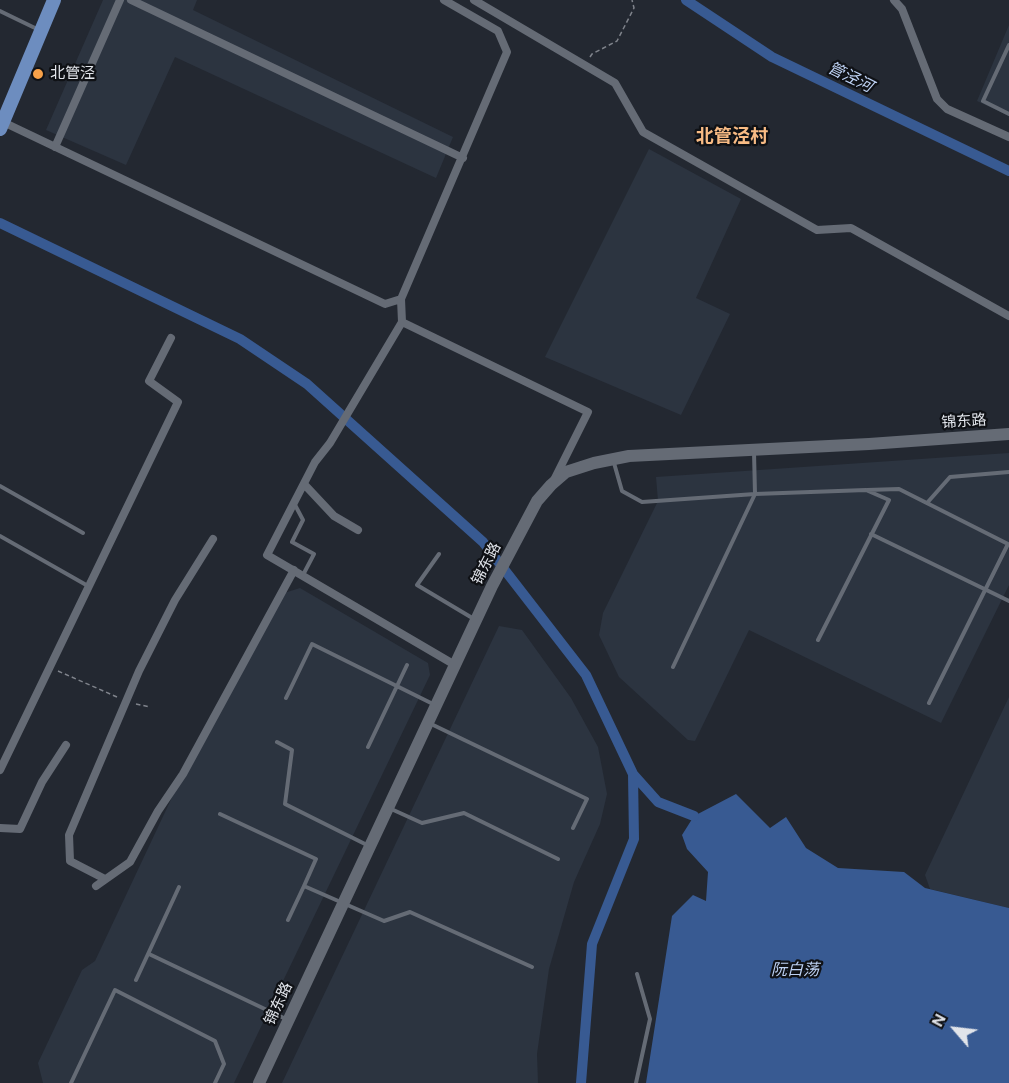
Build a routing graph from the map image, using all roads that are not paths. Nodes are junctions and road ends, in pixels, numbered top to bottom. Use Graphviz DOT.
graph roads {
  1 [pos="54,0"];
  2 [pos="120,0"];
  3 [pos="131,0"];
  4 [pos="444,0"];
  5 [pos="474,0"];
  6 [pos="894,0"];
  7 [pos="0,12"];
  8 [pos="41,30"];
  9 [pos="1009,45"];
  10 [pos="1009,114"];
  11 [pos="2,126"];
  12 [pos="1009,137"];
  13 [pos="55,147"];
  14 [pos="462,158"];
  15 [pos="401,299"];
  16 [pos="1009,316"];
  17 [pos="402,322"];
  18 [pos="171,338"];
  19 [pos="1009,434"];
  20 [pos="754,450"];
  21 [pos="613,459"];
  22 [pos="1009,472"];
  23 [pos="304,484"];
  24 [pos="551,485"];
  25 [pos="0,486"];
  26 [pos="866,490"];
  27 [pos="755,494"];
  28 [pos="294,503"];
  29 [pos="927,503"];
  30 [pos="358,530"];
  31 [pos="83,533"];
  32 [pos="872,534"];
  33 [pos="0,536"];
  34 [pos="213,539"];
  35 [pos="1008,543"];
  36 [pos="439,554"];
  37 [pos="294,570"];
  38 [pos="302,575"];
  39 [pos="88,586"];
  40 [pos="985,589"];
  41 [pos="1009,601"];
  42 [pos="476,620"];
  43 [pos="818,640"];
  44 [pos="407,665"];
  45 [pos="455,665"];
  46 [pos="673,667"];
  47 [pos="397,686"];
  48 [pos="286,698"];
  49 [pos="929,704"];
  50 [pos="436,705"];
  51 [pos="428,722"];
  52 [pos="277,742"];
  53 [pos="66,745"];
  54 [pos="368,747"];
  55 [pos="0,770"];
  56 [pos="388,807"];
  57 [pos="220,814"];
  58 [pos="0,828"];
  59 [pos="573,828"];
  60 [pos="370,847"];
  61 [pos="558,859"];
  62 [pos="105,879"];
  63 [pos="96,886"];
  64 [pos="304,886"];
  65 [pos="179,887"];
  66 [pos="343,904"];
  67 [pos="288,920"];
  68 [pos="149,954"];
  69 [pos="532,967"];
  70 [pos="637,974"];
  71 [pos="136,980"];
  72 [pos="288,1020"];
  73 [pos="71,1083"];
  74 [pos="214,1083"];
  75 [pos="259,1083"];
  76 [pos="636,1083"];
  1 -- 8 [label="main road"];
  2 -- 13 [label="street"];
  3 -- 14 [label="street"];
  4 -- 14 [label="street"];
  5 -- 16 [label="street"];
  6 -- 12 [label="street"];
  7 -- 8 [label="lane"];
  8 -- 11 [label="main road"];
  9 -- 10 [label="lane"];
  11 -- 13 [label="street"];
  13 -- 15 [label="street"];
  14 -- 15 [label="street"];
  15 -- 17 [label="street"];
  17 -- 23 [label="street"];
  17 -- 24 [label="street"];
  18 -- 39 [label="street"];
  19 -- 20 [label="main road, 锦东路"];
  20 -- 21 [label="main road, 锦东路"];
  20 -- 27 [label="lane"];
  21 -- 24 [label="main road, 锦东路"];
  21 -- 27 [label="lane"];
  22 -- 29 [label="lane"];
  23 -- 28 [label="street"];
  23 -- 30 [label="street"];
  24 -- 42 [label="main road, 锦东路"];
  25 -- 31 [label="lane"];
  26 -- 27 [label="lane"];
  26 -- 29 [label="lane"];
  26 -- 32 [label="lane"];
  27 -- 46 [label="lane"];
  28 -- 37 [label="street"];
  28 -- 38 [label="lane"];
  29 -- 35 [label="lane"];
  32 -- 40 [label="lane"];
  32 -- 43 [label="lane"];
  33 -- 39 [label="lane"];
  34 -- 62 [label="street"];
  35 -- 40 [label="lane"];
  36 -- 42 [label="lane"];
  37 -- 38 [label="street"];
  37 -- 62 [label="street"];
  38 -- 45 [label="street"];
  39 -- 55 [label="street"];
  40 -- 41 [label="lane"];
  40 -- 49 [label="lane"];
  42 -- 45 [label="main road, 锦东路"];
  44 -- 47 [label="lane"];
  45 -- 50 [label="main road, 锦东路"];
  47 -- 48 [label="lane"];
  47 -- 50 [label="lane"];
  47 -- 54 [label="lane"];
  50 -- 51 [label="main road, 锦东路"];
  51 -- 56 [label="main road, 锦东路"];
  51 -- 59 [label="lane"];
  52 -- 60 [label="lane"];
  53 -- 58 [label="street"];
  56 -- 60 [label="main road, 锦东路"];
  56 -- 61 [label="lane"];
  57 -- 64 [label="lane"];
  60 -- 66 [label="main road, 锦东路"];
  62 -- 63 [label="street"];
  64 -- 66 [label="lane"];
  64 -- 67 [label="lane"];
  65 -- 68 [label="lane"];
  66 -- 69 [label="lane"];
  66 -- 72 [label="main road, 锦东路"];
  68 -- 71 [label="lane"];
  68 -- 72 [label="lane"];
  70 -- 76 [label="lane"];
  72 -- 75 [label="main road, 锦东路"];
  73 -- 74 [label="lane"];
}
